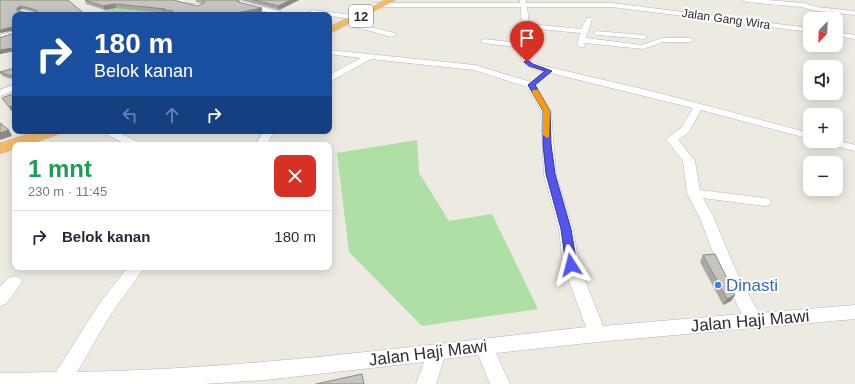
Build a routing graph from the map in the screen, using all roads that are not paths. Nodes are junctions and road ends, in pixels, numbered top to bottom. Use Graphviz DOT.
graph roads {
  1 [pos="170,0"];
  2 [pos="392,0"];
  3 [pos="584,0"];
  4 [pos="746,0"];
  5 [pos="637,1"];
  6 [pos="523,2"];
  7 [pos="796,2"];
  8 [pos="241,3"];
  9 [pos="380,4"];
  10 [pos="578,4"];
  11 [pos="629,6"];
  12 [pos="195,12"];
  13 [pos="275,12"];
  14 [pos="855,13"];
  15 [pos="590,19"];
  16 [pos="341,21"];
  17 [pos="332,26"];
  18 [pos="526,26"];
  19 [pos="332,28"];
  20 [pos="803,29"];
  21 [pos="12,34"];
  22 [pos="392,35"];
  23 [pos="843,35"];
  24 [pos="3,36"];
  25 [pos="582,37"];
  26 [pos="644,37"];
  27 [pos="855,37"];
  28 [pos="690,40"];
  29 [pos="484,41"];
  30 [pos="332,52"];
  31 [pos="442,53"];
  32 [pos="524,55"];
  33 [pos="370,56"];
  34 [pos="539,60"];
  35 [pos="431,62"];
  36 [pos="332,77"];
  37 [pos="540,78"];
  38 [pos="0,81"];
  39 [pos="12,86"];
  40 [pos="12,88"];
  41 [pos="0,93"];
  42 [pos="698,107"];
  43 [pos="44,134"];
  44 [pos="56,134"];
  45 [pos="114,134"];
  46 [pos="269,134"];
  47 [pos="803,134"];
  48 [pos="21,142"];
  49 [pos="34,142"];
  50 [pos="130,142"];
  51 [pos="263,142"];
  52 [pos="12,145"];
  53 [pos="843,145"];
  54 [pos="855,148"];
  55 [pos="0,149"];
  56 [pos="12,150"];
  57 [pos="0,154"];
  58 [pos="694,193"];
  59 [pos="764,202"];
  60 [pos="135,270"];
  61 [pos="14,282"];
  62 [pos="0,299"];
  63 [pos="855,312"];
  64 [pos="754,321"];
  65 [pos="597,334"];
  66 [pos="483,346"];
  67 [pos="437,352"];
  68 [pos="0,382"];
  69 [pos="124,382"];
  70 [pos="60,383"];
  71 [pos="426,384"];
  72 [pos="500,384"];
  1 -- 12 [label="street"];
  2 -- 9 [label="highway, 12"];
  3 -- 10 [label="street"];
  4 -- 7 [label="street"];
  5 -- 11 [label="street"];
  6 -- 9 [label="street, Jalan Gang Wira"];
  6 -- 10 [label="street, Jalan Gang Wira"];
  6 -- 18 [label="street"];
  7 -- 14 [label="street"];
  8 -- 13 [label="street"];
  9 -- 16 [label="highway, 12"];
  10 -- 11 [label="street, Jalan Gang Wira"];
  11 -- 20 [label="street, Jalan Gang Wira"];
  15 -- 25 [label="street"];
  16 -- 17 [label="highway, 12"];
  16 -- 19 [label="highway, 12"];
  16 -- 22 [label="street"];
  18 -- 25 [label="street"];
  18 -- 29 [label="street"];
  21 -- 24 [label="street"];
  23 -- 27 [label="street"];
  25 -- 26 [label="street"];
  25 -- 28 [label="street"];
  30 -- 33 [label="street"];
  31 -- 35 [label="street"];
  32 -- 37 [label="street"];
  33 -- 35 [label="street"];
  33 -- 36 [label="street"];
  34 -- 37 [label="street"];
  35 -- 37 [label="street"];
  37 -- 42 [label="street"];
  37 -- 65 [label="street"];
  38 -- 39 [label="street"];
  40 -- 41 [label="street"];
  42 -- 47 [label="street"];
  42 -- 58 [label="street"];
  43 -- 48 [label="highway"];
  44 -- 49 [label="highway"];
  45 -- 50 [label="street"];
  46 -- 51 [label="street"];
  52 -- 55 [label="highway"];
  53 -- 54 [label="street"];
  56 -- 57 [label="highway"];
  58 -- 59 [label="street"];
  58 -- 64 [label="street"];
  60 -- 70 [label="street"];
  61 -- 62 [label="street"];
  63 -- 64 [label="street, Jalan Haji Mawi"];
  64 -- 65 [label="street, Jalan Haji Mawi"];
  65 -- 66 [label="street, Jalan Haji Mawi"];
  66 -- 67 [label="street, Jalan Haji Mawi"];
  66 -- 72 [label="street"];
  67 -- 69 [label="street, Jalan Haji Mawi"];
  67 -- 71 [label="street"];
  68 -- 70 [label="street, Jalan Haji Mawi"];
  69 -- 70 [label="street, Jalan Haji Mawi"];
}
